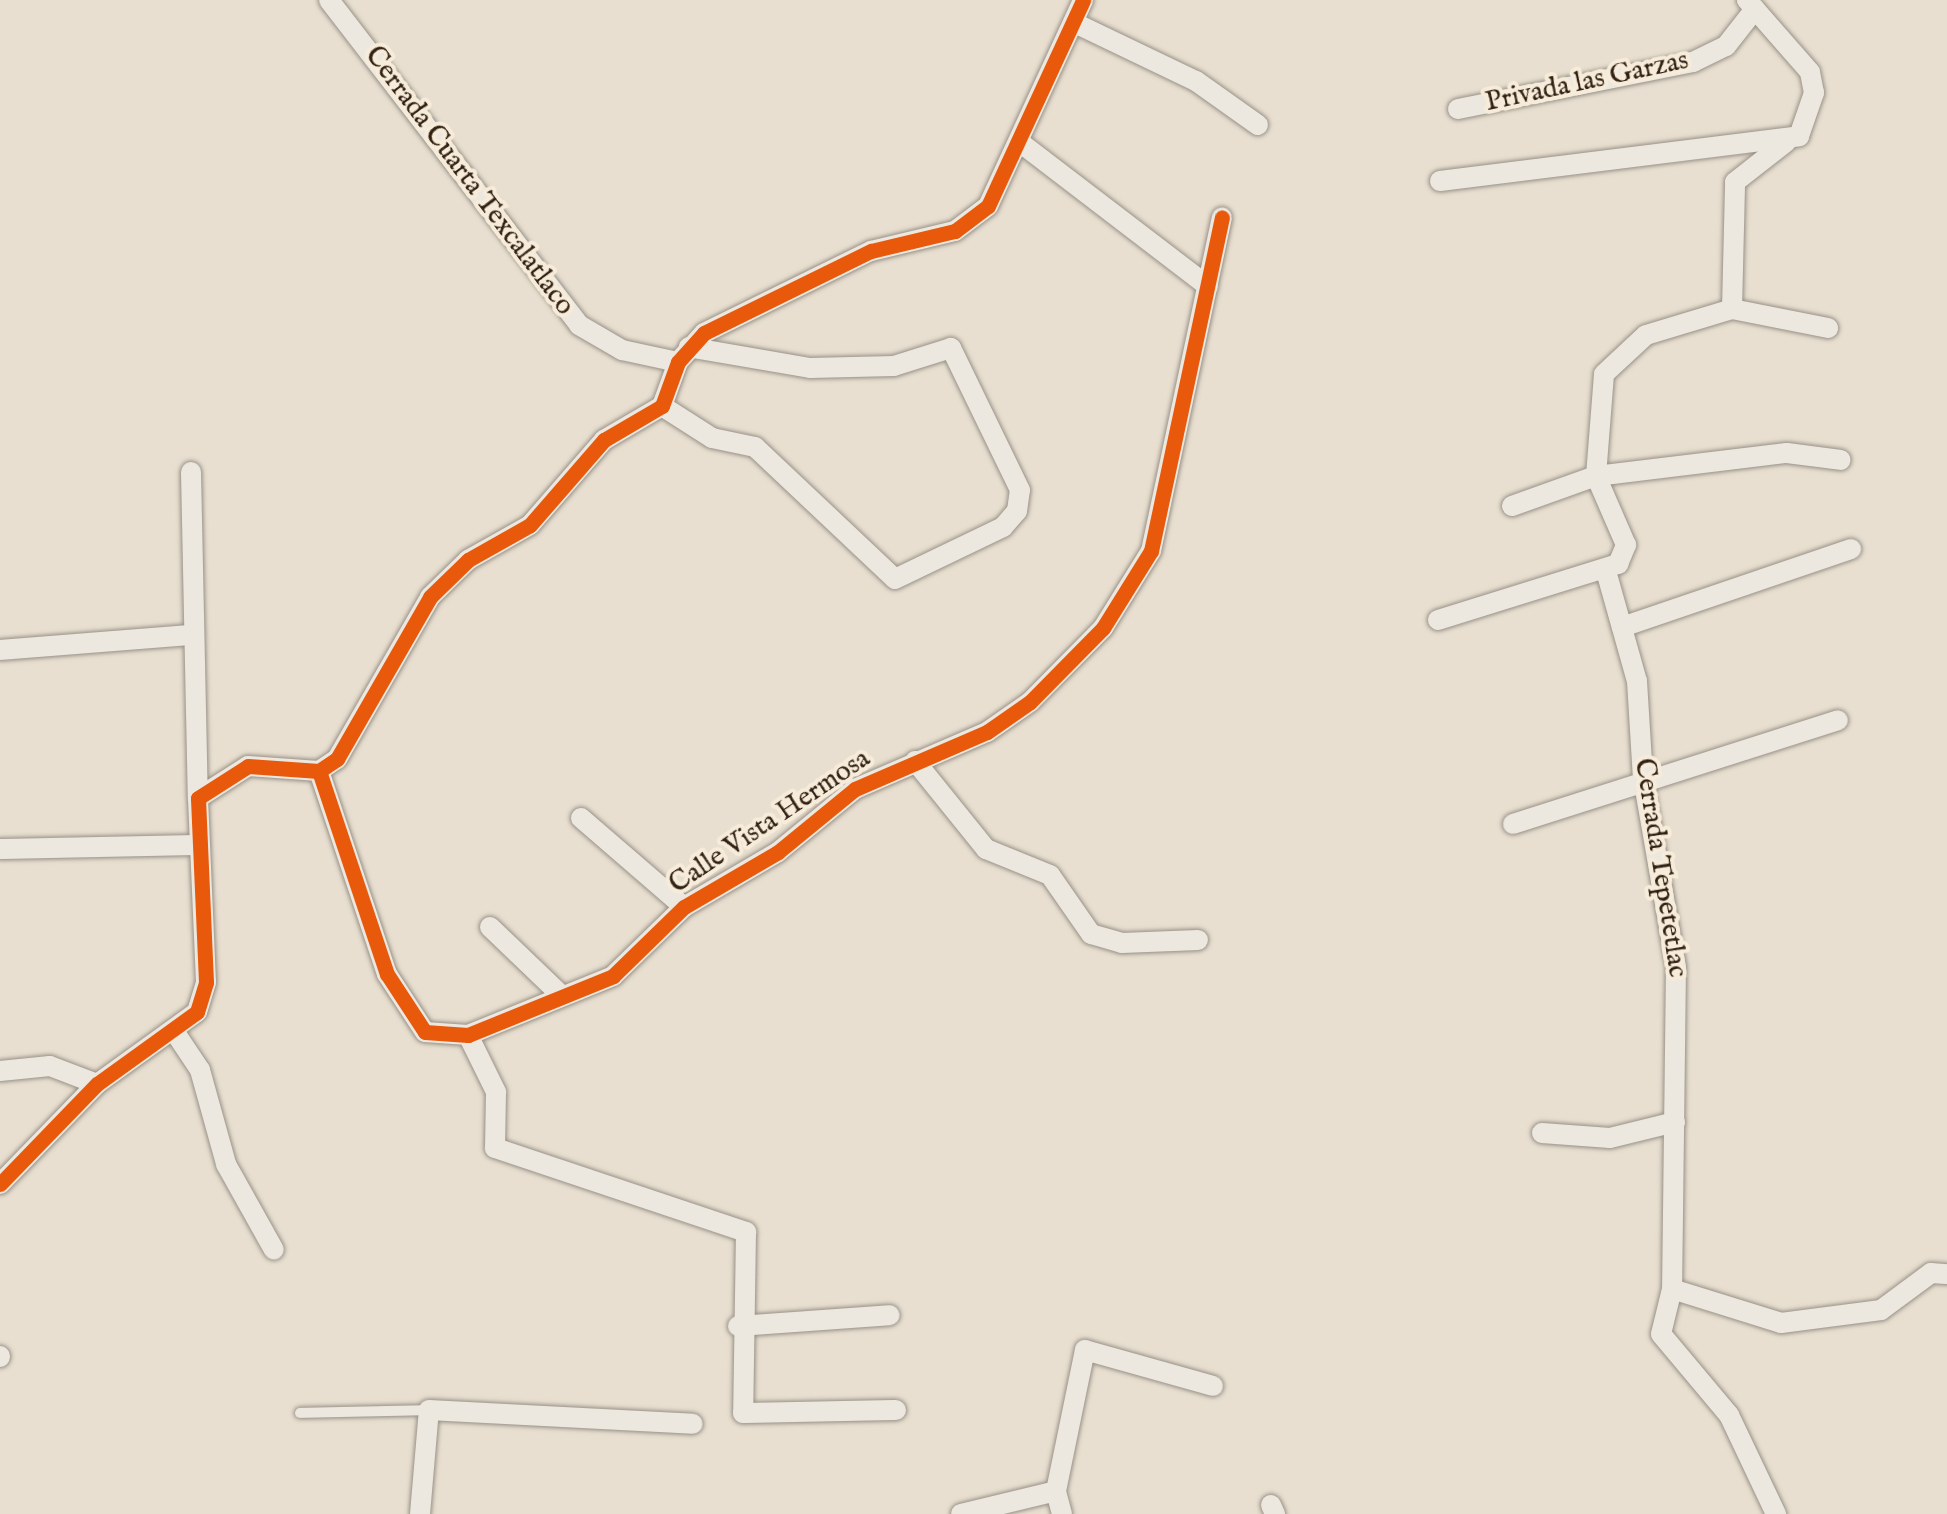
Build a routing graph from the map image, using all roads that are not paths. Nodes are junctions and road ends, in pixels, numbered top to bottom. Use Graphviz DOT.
graph roads {
  1 [pos="329,0"];
  2 [pos="1084,0"];
  3 [pos="1751,5"];
  4 [pos="1079,25"];
  5 [pos="1458,109"];
  6 [pos="1258,125"];
  7 [pos="1799,136"];
  8 [pos="1022,144"];
  9 [pos="1440,181"];
  10 [pos="1222,217"];
  11 [pos="1208,286"];
  12 [pos="1732,310"];
  13 [pos="1828,328"];
  14 [pos="683,355"];
  15 [pos="662,406"];
  16 [pos="1841,460"];
  17 [pos="190,472"];
  18 [pos="1596,476"];
  19 [pos="1512,506"];
  20 [pos="1851,549"];
  21 [pos="1606,571"];
  22 [pos="1438,620"];
  23 [pos="1622,627"];
  24 [pos="192,635"];
  25 [pos="0,650"];
  26 [pos="1838,720"];
  27 [pos="916,762"];
  28 [pos="319,771"];
  29 [pos="1643,778"];
  30 [pos="198,798"];
  31 [pos="581,818"];
  32 [pos="1513,824"];
  33 [pos="198,845"];
  34 [pos="0,849"];
  35 [pos="684,908"];
  36 [pos="490,927"];
  37 [pos="1198,940"];
  38 [pos="561,995"];
  39 [pos="176,1034"];
  40 [pos="468,1035"];
  41 [pos="0,1071"];
  42 [pos="98,1084"];
  43 [pos="1675,1122"];
  44 [pos="1542,1133"];
  45 [pos="0,1184"];
  46 [pos="274,1250"];
  47 [pos="1947,1274"];
  48 [pos="1672,1289"];
  49 [pos="890,1315"];
  50 [pos="738,1326"];
  51 [pos="1213,1386"];
  52 [pos="429,1410"];
  53 [pos="896,1410"];
  54 [pos="300,1413"];
  55 [pos="693,1424"];
  56 [pos="1056,1490"];
  57 [pos="420,1514"];
  58 [pos="961,1514"];
  59 [pos="1062,1514"];
  60 [pos="1776,1514"];
  1 -- 14 [label="street, Cerrada Cuarta Texcalatlaco"];
  2 -- 4 [label="street"];
  3 -- 5 [label="street, Privada las Garzas"];
  3 -- 7 [label="street"];
  4 -- 6 [label="street"];
  4 -- 8 [label="street"];
  7 -- 9 [label="street"];
  7 -- 12 [label="street"];
  8 -- 11 [label="street"];
  8 -- 14 [label="street"];
  10 -- 11 [label="street, Calle Vista Hermosa"];
  11 -- 27 [label="street, Calle Vista Hermosa"];
  12 -- 13 [label="street"];
  12 -- 18 [label="street"];
  14 -- 15 [label="street"];
  14 -- 15 [label="street, Cerrada Cuarta Texcalatlaco"];
  15 -- 28 [label="street"];
  16 -- 18 [label="street"];
  17 -- 24 [label="street"];
  18 -- 19 [label="street"];
  18 -- 21 [label="street"];
  20 -- 23 [label="street"];
  21 -- 22 [label="street"];
  21 -- 23 [label="street, Cerrada Tepetetlac"];
  23 -- 29 [label="street, Cerrada Tepetetlac"];
  24 -- 25 [label="street"];
  24 -- 30 [label="street"];
  26 -- 29 [label="street"];
  27 -- 35 [label="street, Calle Vista Hermosa"];
  27 -- 37 [label="street"];
  28 -- 30 [label="street"];
  28 -- 40 [label="street"];
  29 -- 32 [label="street"];
  29 -- 43 [label="street, Cerrada Tepetetlac"];
  30 -- 33 [label="street"];
  31 -- 35 [label="street"];
  33 -- 34 [label="street"];
  33 -- 39 [label="street"];
  35 -- 38 [label="street, Calle Vista Hermosa"];
  36 -- 38 [label="street"];
  38 -- 40 [label="street, Calle Vista Hermosa"];
  39 -- 42 [label="street"];
  39 -- 46 [label="street"];
  40 -- 50 [label="street"];
  41 -- 42 [label="street"];
  42 -- 45 [label="street"];
  43 -- 44 [label="street"];
  43 -- 48 [label="street, Cerrada Tepetetlac"];
  47 -- 48 [label="street"];
  48 -- 60 [label="street, Cerrada Tepetetlac"];
  49 -- 50 [label="street"];
  50 -- 53 [label="street"];
  51 -- 56 [label="street"];
  52 -- 54 [label="lane"];
  52 -- 55 [label="street"];
  52 -- 57 [label="street"];
  56 -- 58 [label="street"];
  56 -- 59 [label="street"];
}
